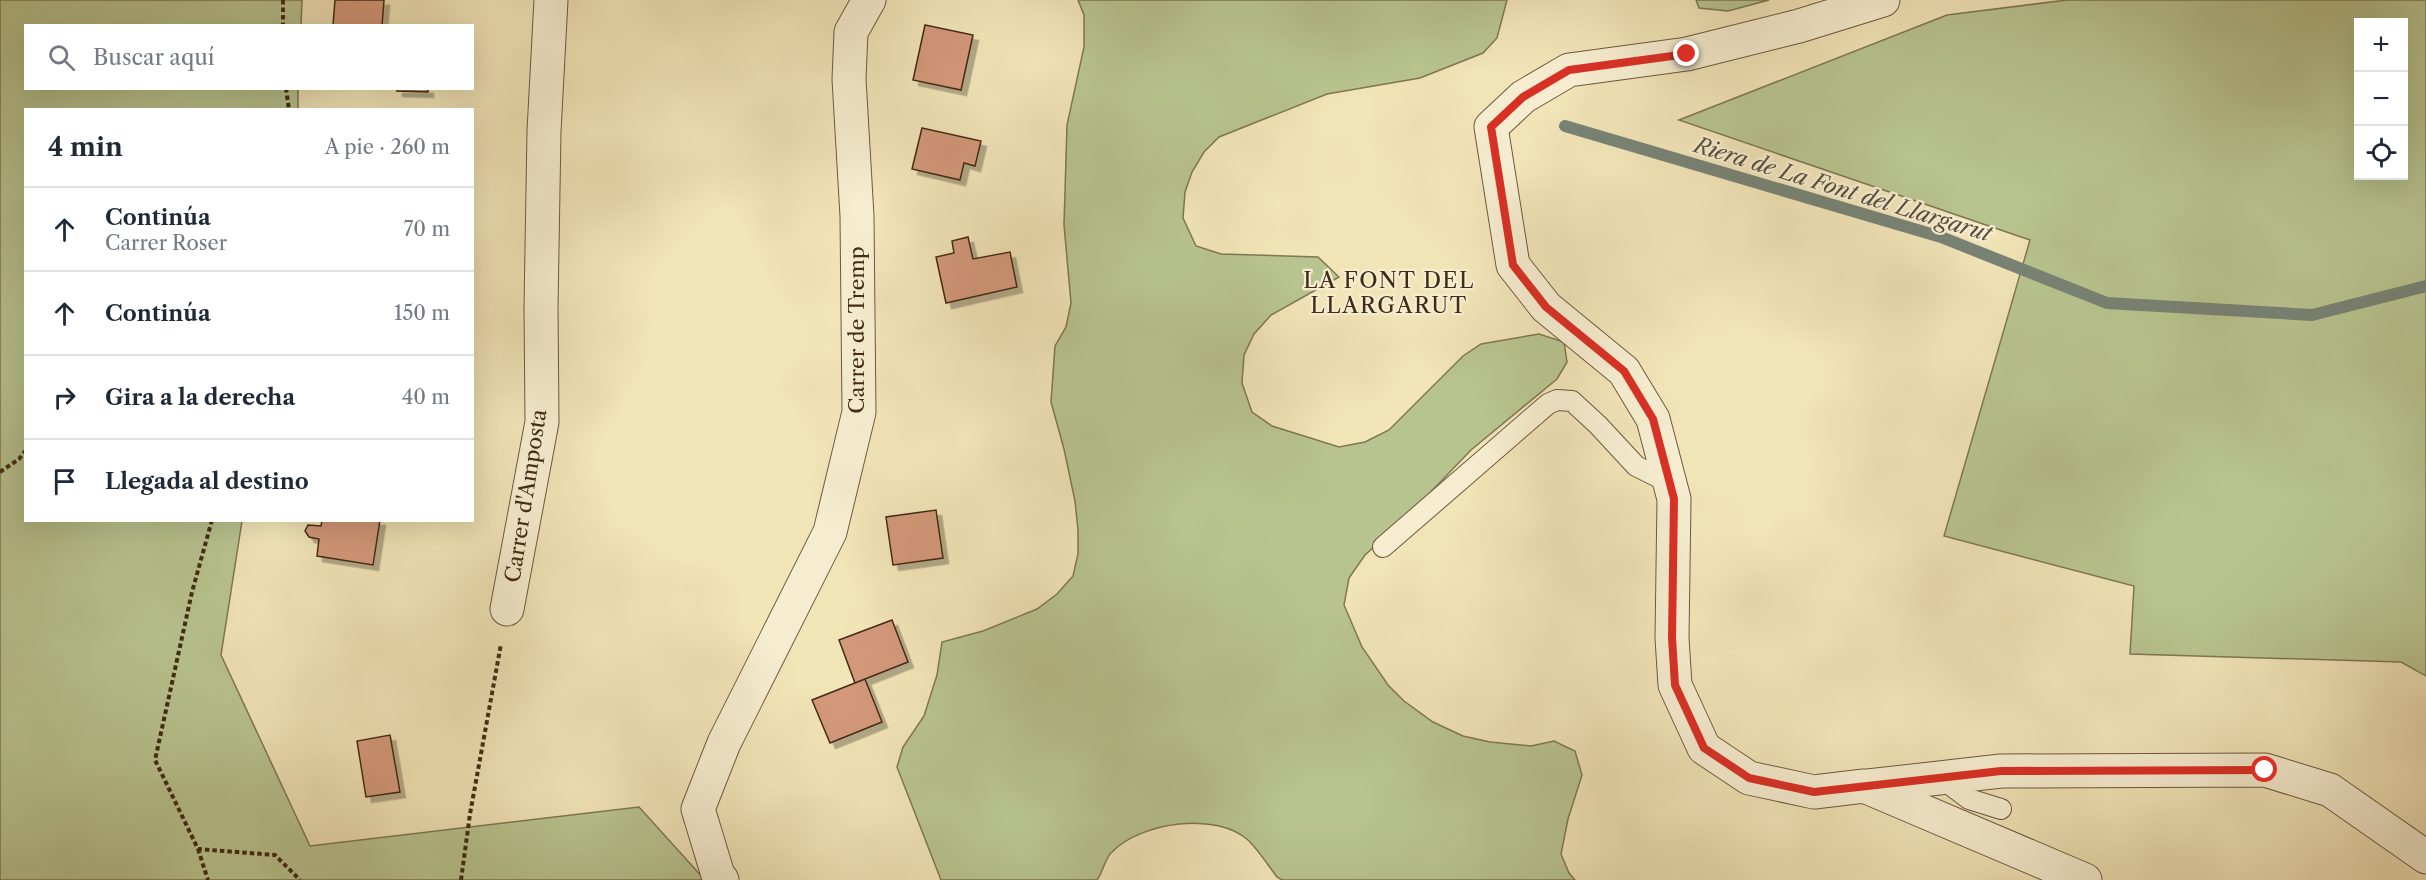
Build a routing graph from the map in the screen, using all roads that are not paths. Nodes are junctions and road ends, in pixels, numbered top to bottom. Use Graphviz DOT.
graph roads {
  1 [pos="551,0"];
  2 [pos="869,0"];
  3 [pos="1882,0"];
  4 [pos="1670,483"];
  5 [pos="1383,547"];
  6 [pos="507,609"];
  7 [pos="1941,778"];
  8 [pos="1864,786"];
  9 [pos="2001,809"];
  10 [pos="2426,857"];
  11 [pos="722,880"];
  12 [pos="2085,880"];
  1 -- 6 [label="street, Carrer d'Amposta"];
  2 -- 11 [label="street, Carrer de Tremp"];
  3 -- 4 [label="street"];
  4 -- 5 [label="lane"];
  4 -- 8 [label="street"];
  7 -- 8 [label="street"];
  7 -- 9 [label="lane"];
  7 -- 10 [label="street"];
  8 -- 12 [label="street"];
}
